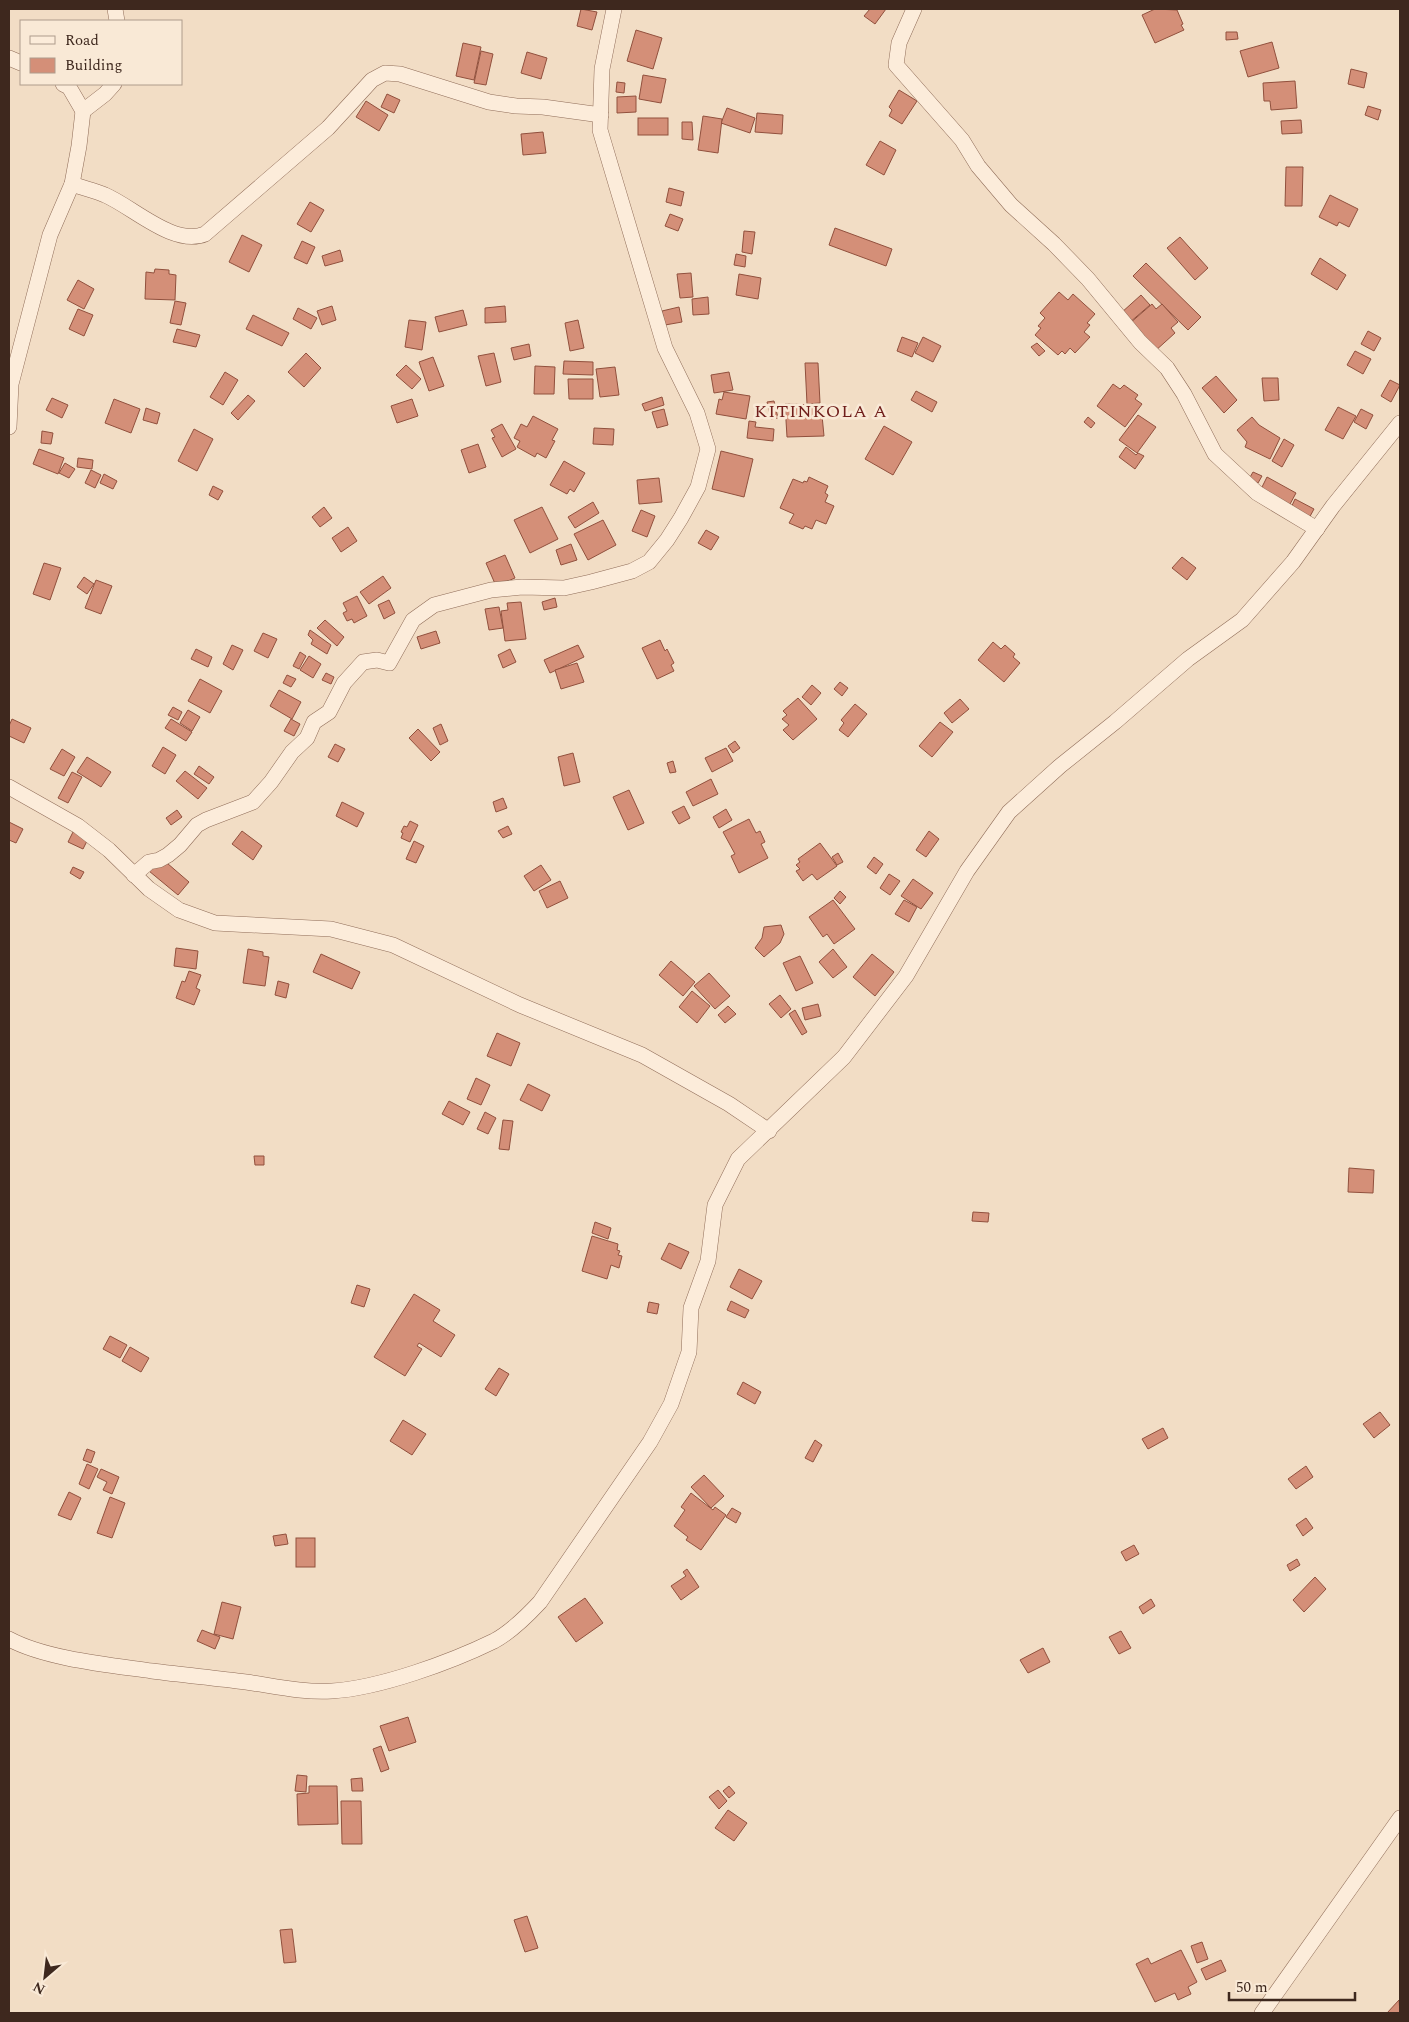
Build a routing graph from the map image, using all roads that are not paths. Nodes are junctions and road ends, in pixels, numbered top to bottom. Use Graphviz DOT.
graph roads {
  1 [pos="614,9"];
  2 [pos="914,9"];
  3 [pos="65,85"];
  4 [pos="113,85"];
  5 [pos="83,111"];
  6 [pos="600,115"];
  7 [pos="72,184"];
  8 [pos="1400,423"];
  9 [pos="9,427"];
  10 [pos="1317,529"];
  11 [pos="9,787"];
  12 [pos="134,875"];
  13 [pos="770,1131"];
  14 [pos="9,1639"];
  15 [pos="1400,1818"];
  16 [pos="1262,2013"];
  1 -- 6 [label="street"];
  2 -- 10 [label="street"];
  3 -- 5 [label="street"];
  4 -- 5 [label="street"];
  5 -- 7 [label="street"];
  6 -- 7 [label="street"];
  6 -- 12 [label="street"];
  7 -- 9 [label="street"];
  8 -- 10 [label="street"];
  10 -- 13 [label="street"];
  11 -- 12 [label="street"];
  12 -- 13 [label="street"];
  13 -- 14 [label="street"];
  15 -- 16 [label="street"];
}
